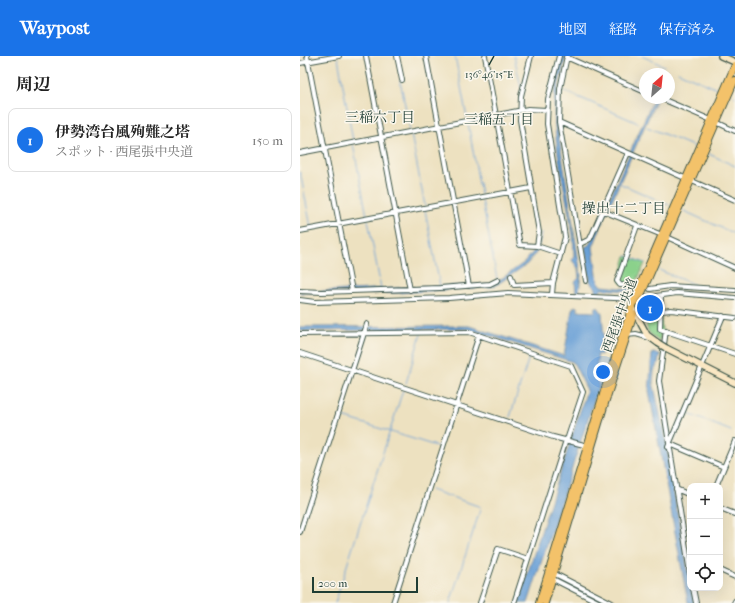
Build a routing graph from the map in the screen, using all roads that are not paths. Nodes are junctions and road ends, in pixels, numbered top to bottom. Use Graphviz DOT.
graph roads {
  1 [pos="307,56"];
  2 [pos="339,56"];
  3 [pos="366,56"];
  4 [pos="397,56"];
  5 [pos="426,56"];
  6 [pos="485,56"];
  7 [pos="531,56"];
  8 [pos="559,56"];
  9 [pos="721,56"];
  10 [pos="567,57"];
  11 [pos="309,62"];
  12 [pos="735,62"];
  13 [pos="300,63"];
  14 [pos="735,65"];
  15 [pos="402,80"];
  16 [pos="735,80"];
  17 [pos="639,89"];
  18 [pos="674,104"];
  19 [pos="547,110"];
  20 [pos="520,111"];
  21 [pos="496,115"];
  22 [pos="714,121"];
  23 [pos="558,122"];
  24 [pos="439,126"];
  25 [pos="735,131"];
  26 [pos="382,137"];
  27 [pos="325,148"];
  28 [pos="300,153"];
  29 [pos="628,153"];
  30 [pos="690,180"];
  31 [pos="531,188"];
  32 [pos="510,191"];
  33 [pos="735,200"];
  34 [pos="453,202"];
  35 [pos="603,211"];
  36 [pos="396,213"];
  37 [pos="339,224"];
  38 [pos="637,226"];
  39 [pos="300,231"];
  40 [pos="664,236"];
  41 [pos="580,244"];
  42 [pos="537,246"];
  43 [pos="561,254"];
  44 [pos="735,268"];
  45 [pos="511,276"];
  46 [pos="498,280"];
  47 [pos="586,281"];
  48 [pos="553,284"];
  49 [pos="469,286"];
  50 [pos="634,286"];
  51 [pos="650,288"];
  52 [pos="300,290"];
  53 [pos="410,290"];
  54 [pos="735,290"];
  55 [pos="352,291"];
  56 [pos="552,294"];
  57 [pos="662,296"];
  58 [pos="735,298"];
  59 [pos="637,299"];
  60 [pos="300,300"];
  61 [pos="634,309"];
  62 [pos="662,311"];
  63 [pos="722,318"];
  64 [pos="735,318"];
  65 [pos="367,324"];
  66 [pos="666,330"];
  67 [pos="300,334"];
  68 [pos="364,334"];
  69 [pos="479,335"];
  70 [pos="627,335"];
  71 [pos="650,338"];
  72 [pos="711,346"];
  73 [pos="300,353"];
  74 [pos="735,354"];
  75 [pos="702,367"];
  76 [pos="352,370"];
  77 [pos="735,383"];
  78 [pos="456,405"];
  79 [pos="567,440"];
  80 [pos="735,441"];
  81 [pos="588,446"];
  82 [pos="669,446"];
  83 [pos="724,467"];
  84 [pos="717,483"];
  85 [pos="676,489"];
  86 [pos="687,494"];
  87 [pos="723,509"];
  88 [pos="735,514"];
  89 [pos="300,532"];
  90 [pos="689,555"];
  91 [pos="528,559"];
  92 [pos="723,571"];
  93 [pos="551,575"];
  94 [pos="735,576"];
  95 [pos="694,591"];
  96 [pos="393,603"];
  97 [pos="480,603"];
  98 [pos="514,603"];
  99 [pos="539,603"];
  100 [pos="545,603"];
  101 [pos="600,603"];
  102 [pos="612,603"];
  103 [pos="696,603"];
  1 -- 11 [label="street"];
  2 -- 11 [label="street"];
  3 -- 26 [label="street"];
  4 -- 15 [label="street"];
  5 -- 24 [label="street"];
  6 -- 21 [label="street"];
  7 -- 20 [label="street"];
  8 -- 19 [label="street"];
  9 -- 12 [label="main road"];
  10 -- 17 [label="street"];
  10 -- 23 [label="street"];
  11 -- 13 [label="street"];
  11 -- 27 [label="street"];
  14 -- 22 [label="main road, 西尾張中央道"];
  16 -- 22 [label="main road, 西尾張中央道"];
  18 -- 22 [label="street"];
  19 -- 20 [label="street"];
  19 -- 43 [label="street"];
  20 -- 21 [label="street"];
  20 -- 31 [label="street"];
  21 -- 24 [label="street"];
  21 -- 32 [label="street"];
  22 -- 25 [label="street"];
  22 -- 30 [label="main road, 西尾張中央道"];
  23 -- 29 [label="street"];
  23 -- 41 [label="street"];
  24 -- 26 [label="street"];
  24 -- 34 [label="street"];
  26 -- 27 [label="street"];
  26 -- 36 [label="street"];
  27 -- 28 [label="street"];
  27 -- 37 [label="street"];
  29 -- 30 [label="street"];
  29 -- 35 [label="street"];
  30 -- 33 [label="street"];
  30 -- 40 [label="main road, 西尾張中央道"];
  31 -- 32 [label="street"];
  31 -- 42 [label="street"];
  32 -- 34 [label="street"];
  32 -- 42 [label="street"];
  34 -- 36 [label="street"];
  34 -- 49 [label="street"];
  35 -- 38 [label="street"];
  35 -- 41 [label="street"];
  36 -- 37 [label="street"];
  36 -- 53 [label="street"];
  37 -- 39 [label="street"];
  37 -- 55 [label="street"];
  38 -- 40 [label="street"];
  38 -- 50 [label="street"];
  40 -- 44 [label="street"];
  40 -- 59 [label="main road, 西尾張中央道"];
  41 -- 47 [label="street"];
  42 -- 43 [label="street"];
  43 -- 48 [label="street"];
  45 -- 48 [label="street"];
  46 -- 49 [label="street"];
  48 -- 56 [label="street"];
  49 -- 53 [label="street"];
  51 -- 54 [label="street"];
  52 -- 55 [label="street"];
  53 -- 55 [label="street"];
  56 -- 59 [label="street"];
  56 -- 60 [label="street"];
  57 -- 58 [label="street"];
  57 -- 59 [label="street"];
  57 -- 62 [label="street"];
  59 -- 61 [label="main road, 西尾張中央道"];
  61 -- 70 [label="main road, 西尾張中央道"];
  61 -- 71 [label="main road"];
  61 -- 81 [label="main road, 西尾張中央道"];
  62 -- 63 [label="street"];
  62 -- 66 [label="street"];
  63 -- 64 [label="street"];
  63 -- 72 [label="street"];
  65 -- 68 [label="street"];
  66 -- 72 [label="street"];
  66 -- 82 [label="street"];
  67 -- 68 [label="street"];
  68 -- 69 [label="street"];
  68 -- 76 [label="street"];
  69 -- 78 [label="street"];
  69 -- 79 [label="street"];
  70 -- 71 [label="street"];
  70 -- 81 [label="main road, 西尾張中央道"];
  71 -- 75 [label="main road, bridge"];
  72 -- 74 [label="street"];
  72 -- 75 [label="street"];
  73 -- 76 [label="street"];
  75 -- 77 [label="main road"];
  75 -- 82 [label="street"];
  76 -- 78 [label="street"];
  76 -- 89 [label="street"];
  78 -- 79 [label="street"];
  78 -- 96 [label="street"];
  79 -- 81 [label="street"];
  79 -- 91 [label="street"];
  80 -- 83 [label="street"];
  81 -- 93 [label="main road, 西尾張中央道"];
  82 -- 83 [label="street"];
  82 -- 85 [label="street"];
  83 -- 84 [label="street"];
  85 -- 86 [label="street"];
  85 -- 90 [label="street"];
  87 -- 88 [label="street"];
  91 -- 97 [label="street"];
  91 -- 98 [label="street"];
  92 -- 94 [label="street"];
  93 -- 99 [label="main road, 西尾張中央道"];
  93 -- 100 [label="main road, 西尾張中央道"];
  93 -- 101 [label="street"];
  93 -- 102 [label="street"];
  95 -- 103 [label="street"];
}
